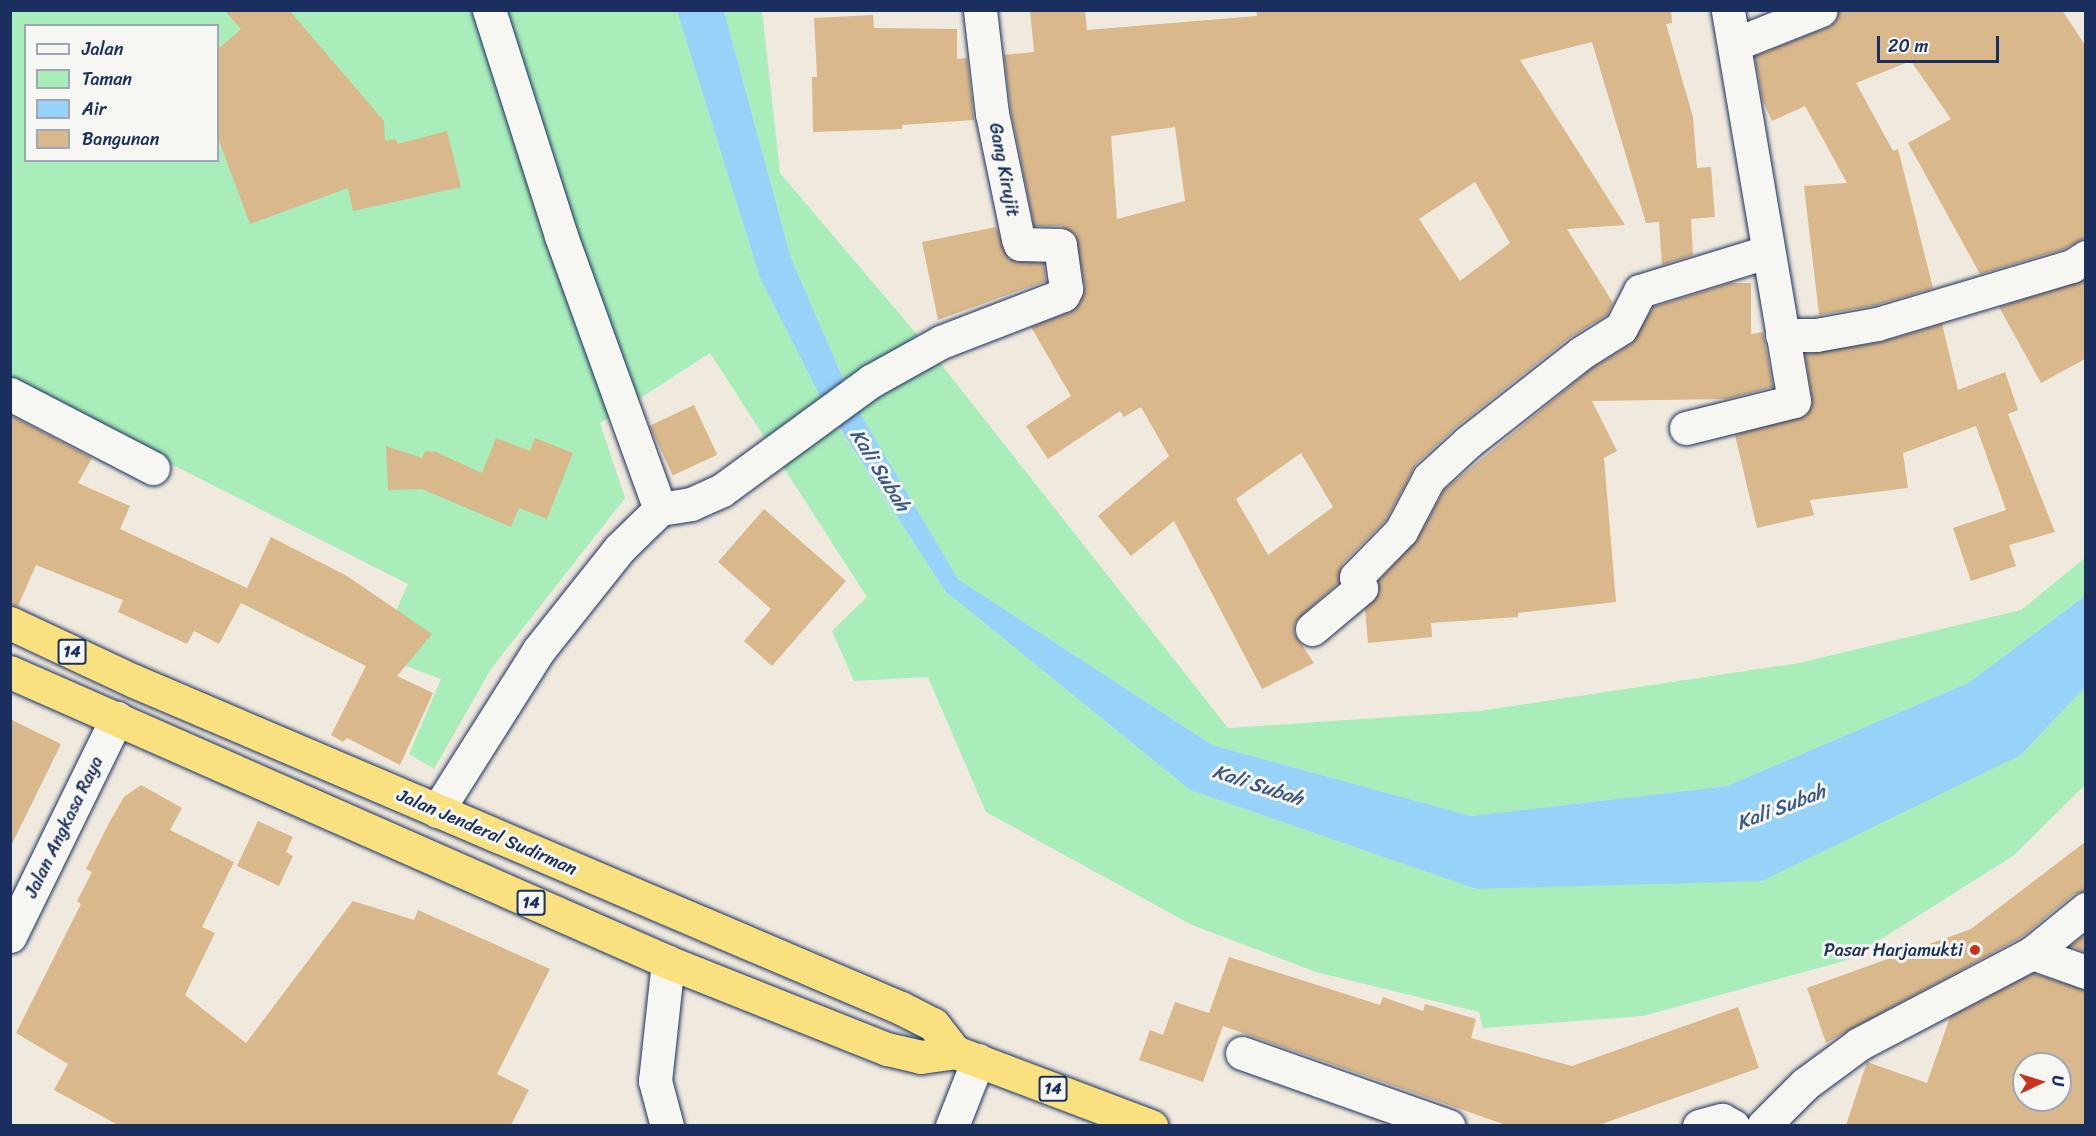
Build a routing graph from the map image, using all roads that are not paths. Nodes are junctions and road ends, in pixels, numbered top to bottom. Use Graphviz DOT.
graph roads {
  1 [pos="489,10"];
  2 [pos="980,10"];
  3 [pos="1728,10"];
  4 [pos="1821,10"];
  5 [pos="1735,44"];
  6 [pos="1767,252"];
  7 [pos="2085,257"];
  8 [pos="1782,335"];
  9 [pos="10,394"];
  10 [pos="1686,428"];
  11 [pos="153,468"];
  12 [pos="660,509"];
  13 [pos="10,623"];
  14 [pos="1312,628"];
  15 [pos="10,672"];
  16 [pos="134,681"];
  17 [pos="117,718"];
  18 [pos="437,811"];
  19 [pos="2085,909"];
  20 [pos="10,936"];
  21 [pos="2032,953"];
  22 [pos="668,962"];
  23 [pos="2085,972"];
  24 [pos="1242,1053"];
  25 [pos="966,1056"];
  26 [pos="668,1125"];
  27 [pos="952,1125"];
  28 [pos="1151,1125"];
  29 [pos="1448,1125"];
  30 [pos="1699,1125"];
  31 [pos="1733,1125"];
  32 [pos="1763,1125"];
  1 -- 12 [label="street"];
  2 -- 12 [label="street, Gang Kirujit"];
  3 -- 5 [label="street"];
  4 -- 5 [label="street"];
  5 -- 6 [label="street"];
  6 -- 8 [label="street"];
  6 -- 14 [label="street"];
  7 -- 8 [label="street"];
  8 -- 10 [label="street"];
  9 -- 11 [label="street"];
  12 -- 18 [label="street"];
  13 -- 16 [label="highway, Jalan Jenderal Sudirman / 14"];
  15 -- 17 [label="highway, 14"];
  16 -- 17 [label="highway"];
  16 -- 18 [label="highway, Jalan Jenderal Sudirman / 14"];
  17 -- 20 [label="street, Jalan Angkasa Raya"];
  17 -- 22 [label="highway, 14"];
  18 -- 25 [label="highway, Jalan Jenderal Sudirman / 14"];
  19 -- 21 [label="street"];
  21 -- 23 [label="street"];
  21 -- 32 [label="street"];
  22 -- 25 [label="highway, 14"];
  22 -- 26 [label="street"];
  24 -- 29 [label="street"];
  25 -- 27 [label="street"];
  25 -- 28 [label="highway, 14"];
  30 -- 31 [label="street"];
}
